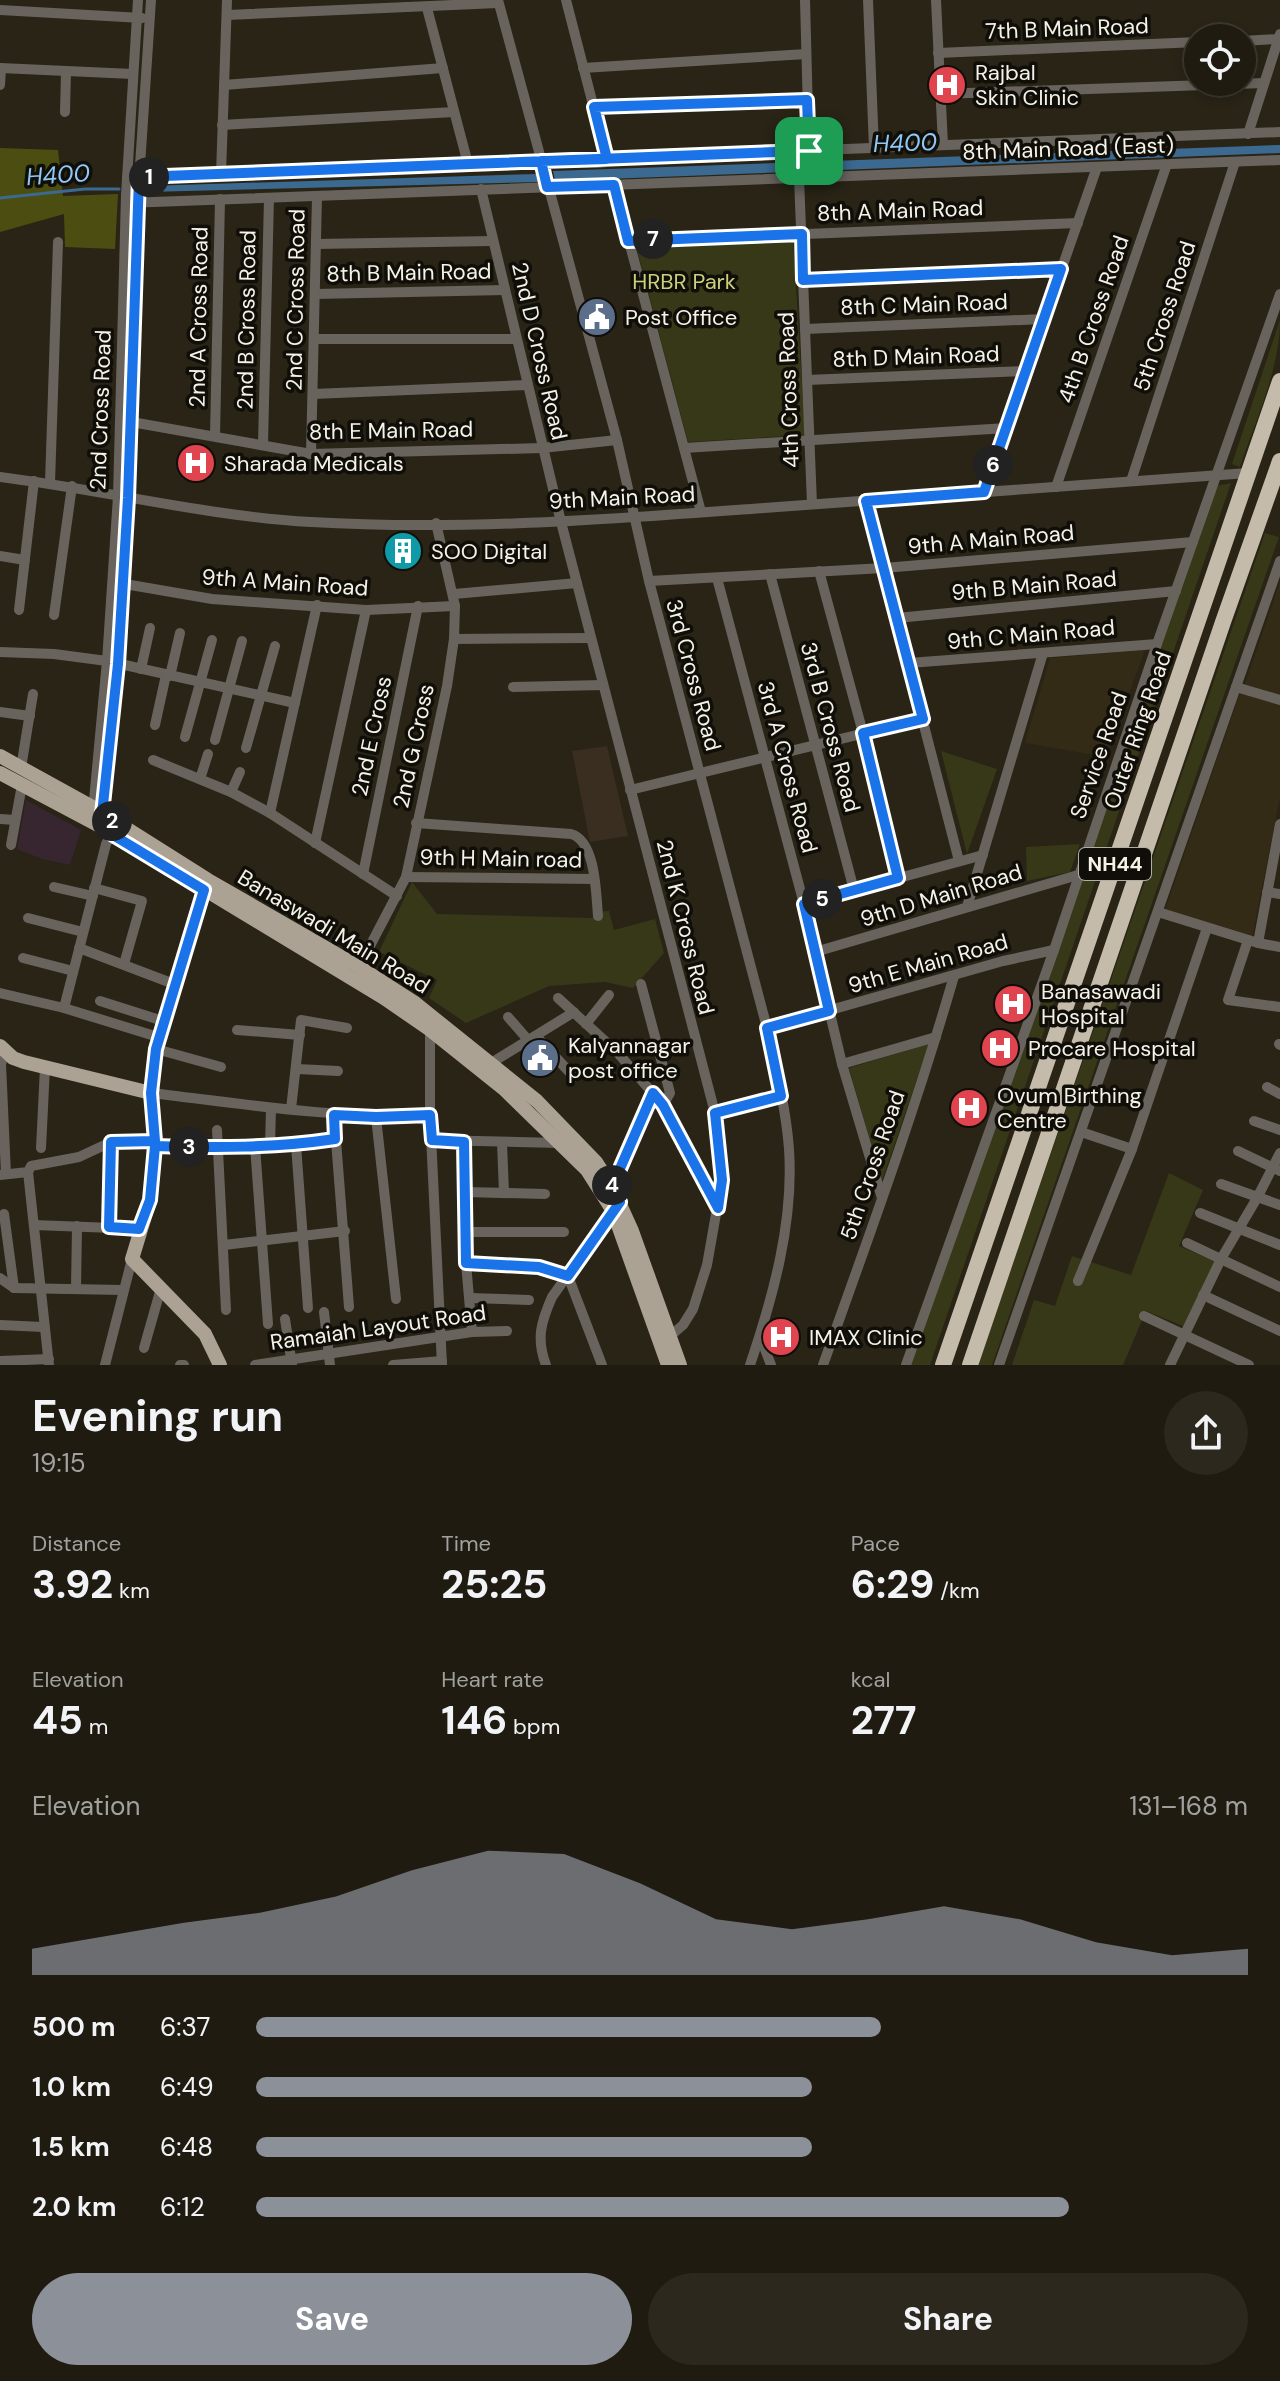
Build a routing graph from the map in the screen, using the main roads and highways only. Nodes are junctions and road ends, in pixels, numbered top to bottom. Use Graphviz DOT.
graph roads {
  1 [pos="1279,381"];
  2 [pos="1280,461"];
  3 [pos="1276,485"];
  4 [pos="0,756"];
  5 [pos="0,773"];
  6 [pos="96,817"];
  7 [pos="114,829"];
  8 [pos="432,1024"];
  9 [pos="2,1049"];
  10 [pos="616,1206"];
  11 [pos="669,1364"];
  12 [pos="220,1365"];
  13 [pos="943,1365"];
  14 [pos="970,1365"];
  1 -- 13 [label="highway, Outer Ring Road / NH44"];
  2 -- 3 [label="highway, Outer Ring Road / NH44"];
  3 -- 14 [label="highway, Outer Ring Road / NH44"];
  4 -- 6 [label="main road, Banaswadi Main Road"];
  5 -- 6 [label="main road, Banaswadi Main Road"];
  6 -- 7 [label="main road, Banaswadi Main Road"];
  7 -- 8 [label="main road, Banaswadi Main Road"];
  7 -- 8 [label="main road, Banaswadi Main Road"];
  8 -- 10 [label="main road, Banaswadi Main Road"];
  8 -- 10 [label="main road, Banaswadi Main Road"];
  9 -- 12 [label="main road"];
  10 -- 11 [label="main road, Banaswadi Main Road"];
  10 -- 11 [label="main road, Banaswadi Main Road"];
}
